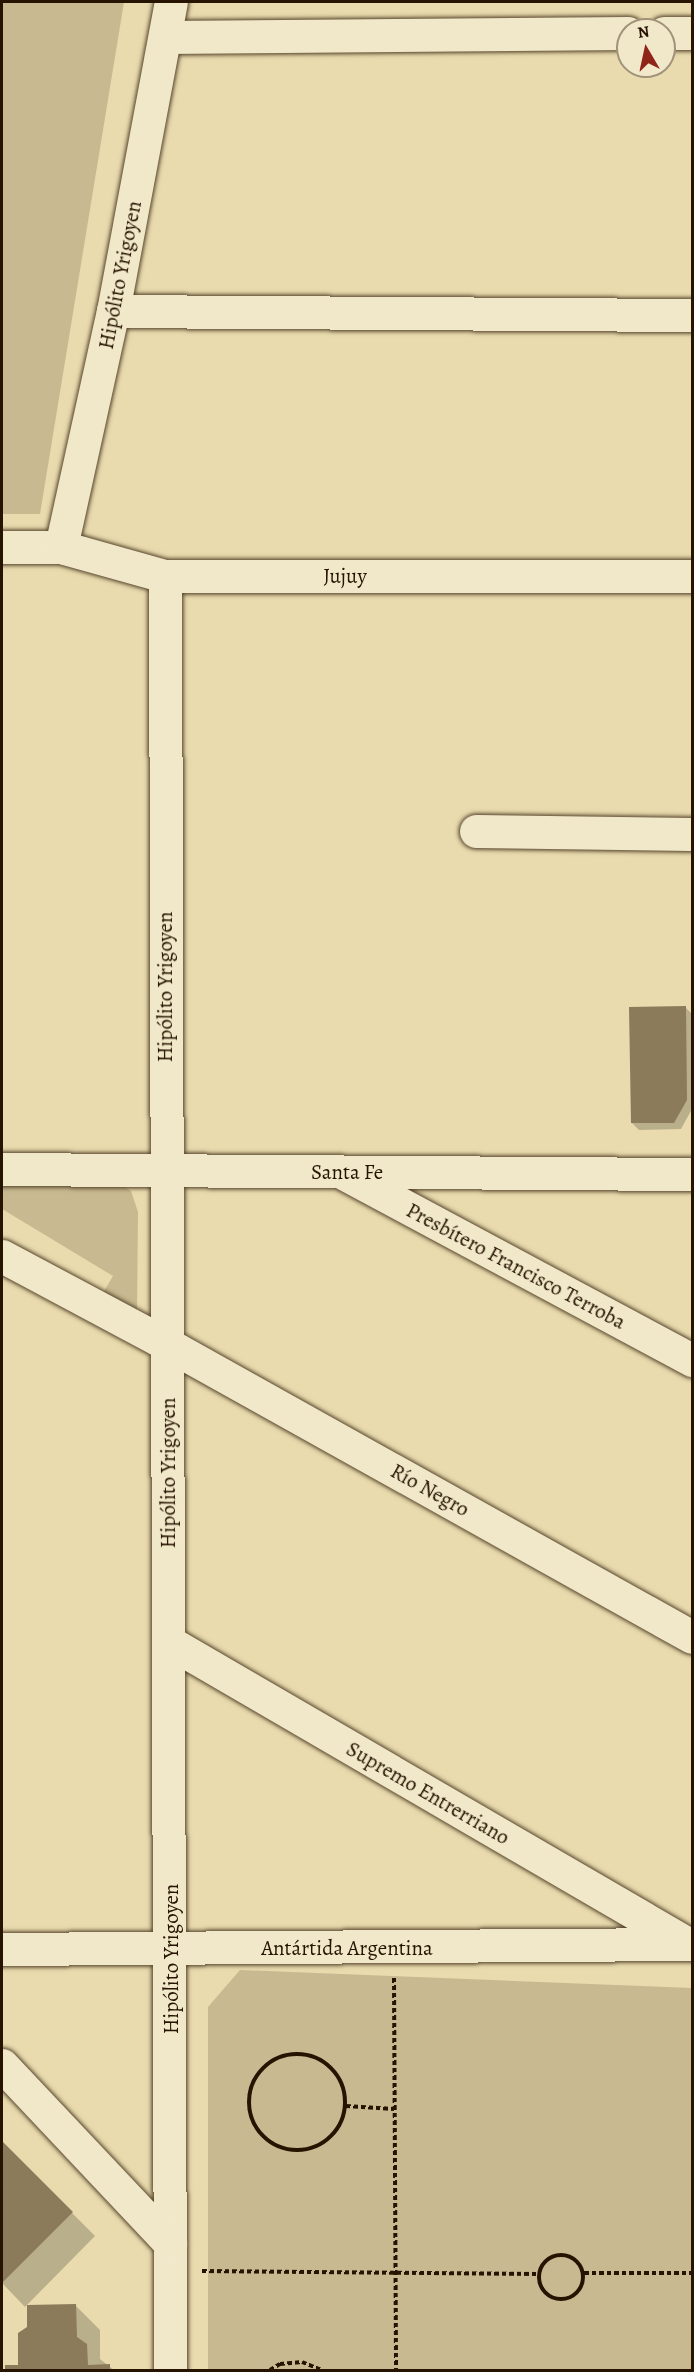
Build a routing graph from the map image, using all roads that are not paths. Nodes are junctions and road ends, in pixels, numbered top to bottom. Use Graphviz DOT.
graph roads {
  1 [pos="171,2"];
  2 [pos="616,33"];
  3 [pos="676,33"];
  4 [pos="693,33"];
  5 [pos="166,37"];
  6 [pos="113,311"];
  7 [pos="693,315"];
  8 [pos="2,547"];
  9 [pos="61,547"];
  10 [pos="165,576"];
  11 [pos="693,576"];
  12 [pos="476,831"];
  13 [pos="693,834"];
  14 [pos="2,1169"];
  15 [pos="165,1172"];
  16 [pos="340,1172"];
  17 [pos="693,1174"];
  18 [pos="2,1256"];
  19 [pos="167,1344"];
  20 [pos="693,1360"];
  21 [pos="693,1637"];
  22 [pos="169,1642"];
  23 [pos="690,1944"];
  24 [pos="2,1949"];
  25 [pos="171,1949"];
  26 [pos="2,2065"];
  27 [pos="170,2257"];
  28 [pos="170,2370"];
  1 -- 5 [label="street, Hipólito Yrigoyen"];
  2 -- 5 [label="street"];
  3 -- 4 [label="street"];
  5 -- 6 [label="street, Hipólito Yrigoyen"];
  6 -- 7 [label="street"];
  6 -- 9 [label="street, Hipólito Yrigoyen"];
  8 -- 9 [label="street, Jujuy"];
  9 -- 10 [label="street, Jujuy"];
  10 -- 11 [label="street, Jujuy"];
  10 -- 15 [label="street, Hipólito Yrigoyen"];
  12 -- 13 [label="street"];
  14 -- 15 [label="street, Santa Fe"];
  15 -- 16 [label="street, Santa Fe"];
  15 -- 19 [label="street, Hipólito Yrigoyen"];
  16 -- 17 [label="street, Santa Fe"];
  16 -- 20 [label="street, Presbítero Francisco Terroba"];
  18 -- 19 [label="street, Río Negro"];
  19 -- 21 [label="street, Río Negro"];
  19 -- 22 [label="street, Hipólito Yrigoyen"];
  22 -- 23 [label="street, Supremo Entrerriano"];
  22 -- 25 [label="street, Hipólito Yrigoyen"];
  23 -- 25 [label="street, Antártida Argentina"];
  24 -- 25 [label="street, Antártida Argentina"];
  25 -- 27 [label="street, Hipólito Yrigoyen"];
  26 -- 27 [label="street"];
  27 -- 28 [label="street, Hipólito Yrigoyen"];
}
